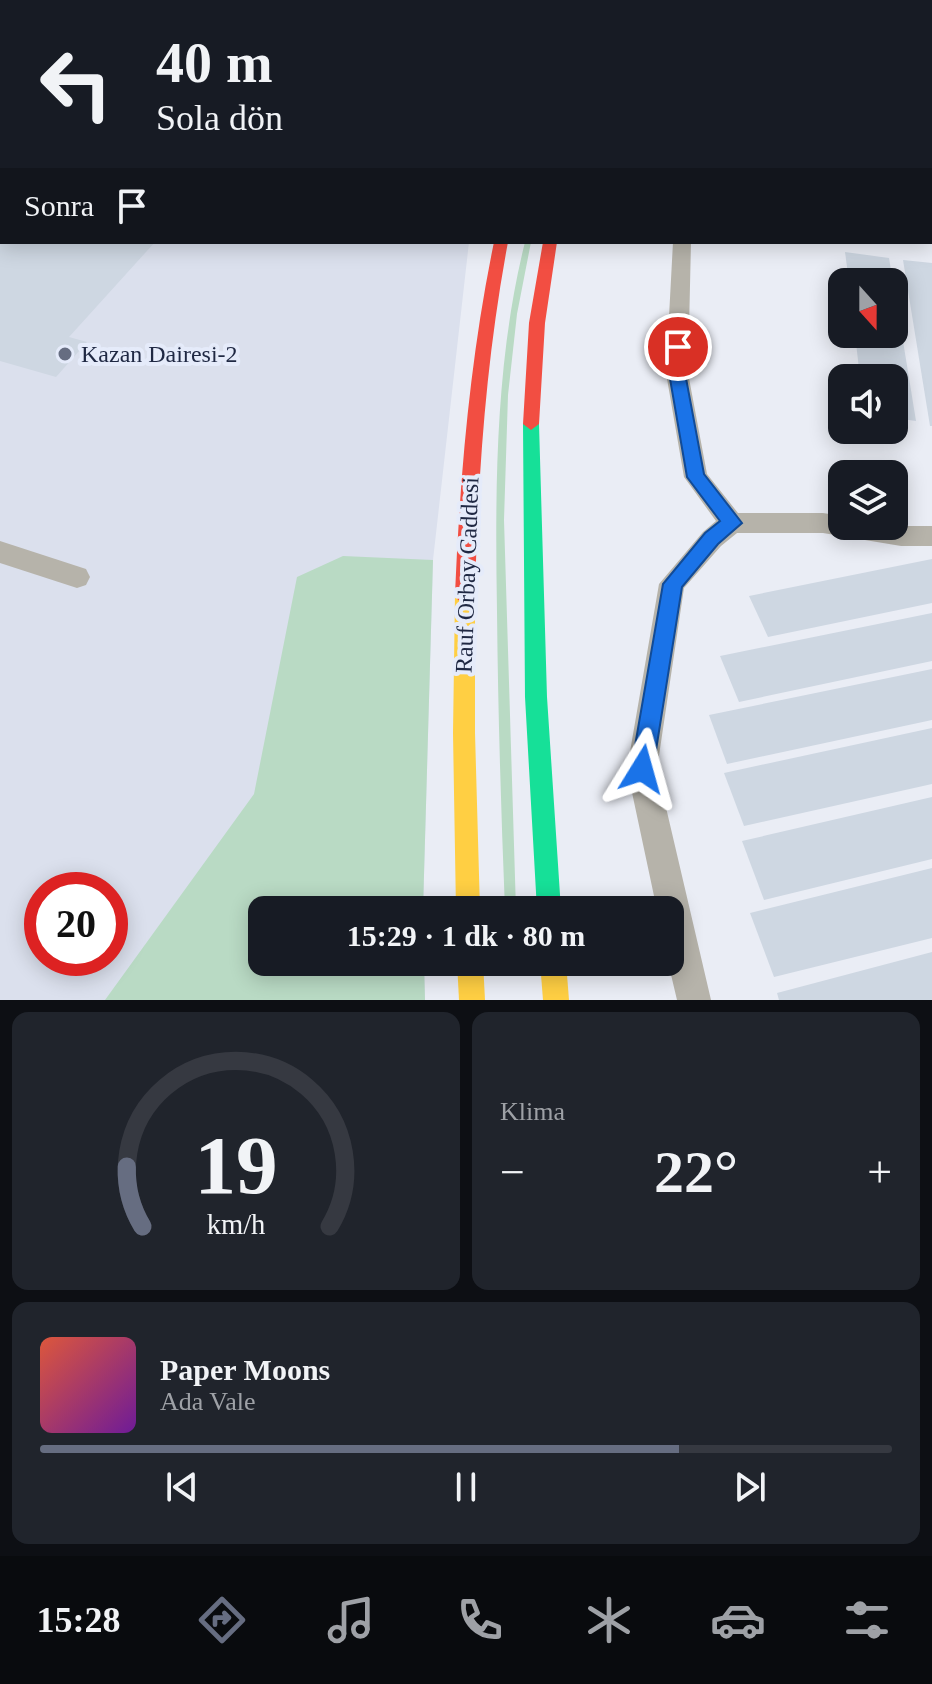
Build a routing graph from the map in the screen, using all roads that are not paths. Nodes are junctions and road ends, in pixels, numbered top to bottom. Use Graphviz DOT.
graph roads {
  1 [pos="501,244"];
  2 [pos="550,244"];
  3 [pos="682,244"];
  4 [pos="732,523"];
  5 [pos="828,524"];
  6 [pos="908,536"];
  7 [pos="932,536"];
  8 [pos="0,552"];
  9 [pos="77,577"];
  10 [pos="468,896"];
  11 [pos="548,896"];
  12 [pos="471,976"];
  13 [pos="554,976"];
  14 [pos="472,1000"];
  15 [pos="556,1000"];
  16 [pos="694,1000"];
  1 -- 10 [label="main road, Rauf Orbay Caddesi"];
  2 -- 11 [label="main road"];
  3 -- 4 [label="lane"];
  4 -- 5 [label="lane"];
  4 -- 16 [label="lane"];
  6 -- 7 [label="lane"];
  8 -- 9 [label="lane"];
  12 -- 14 [label="main road"];
  13 -- 15 [label="main road"];
}
